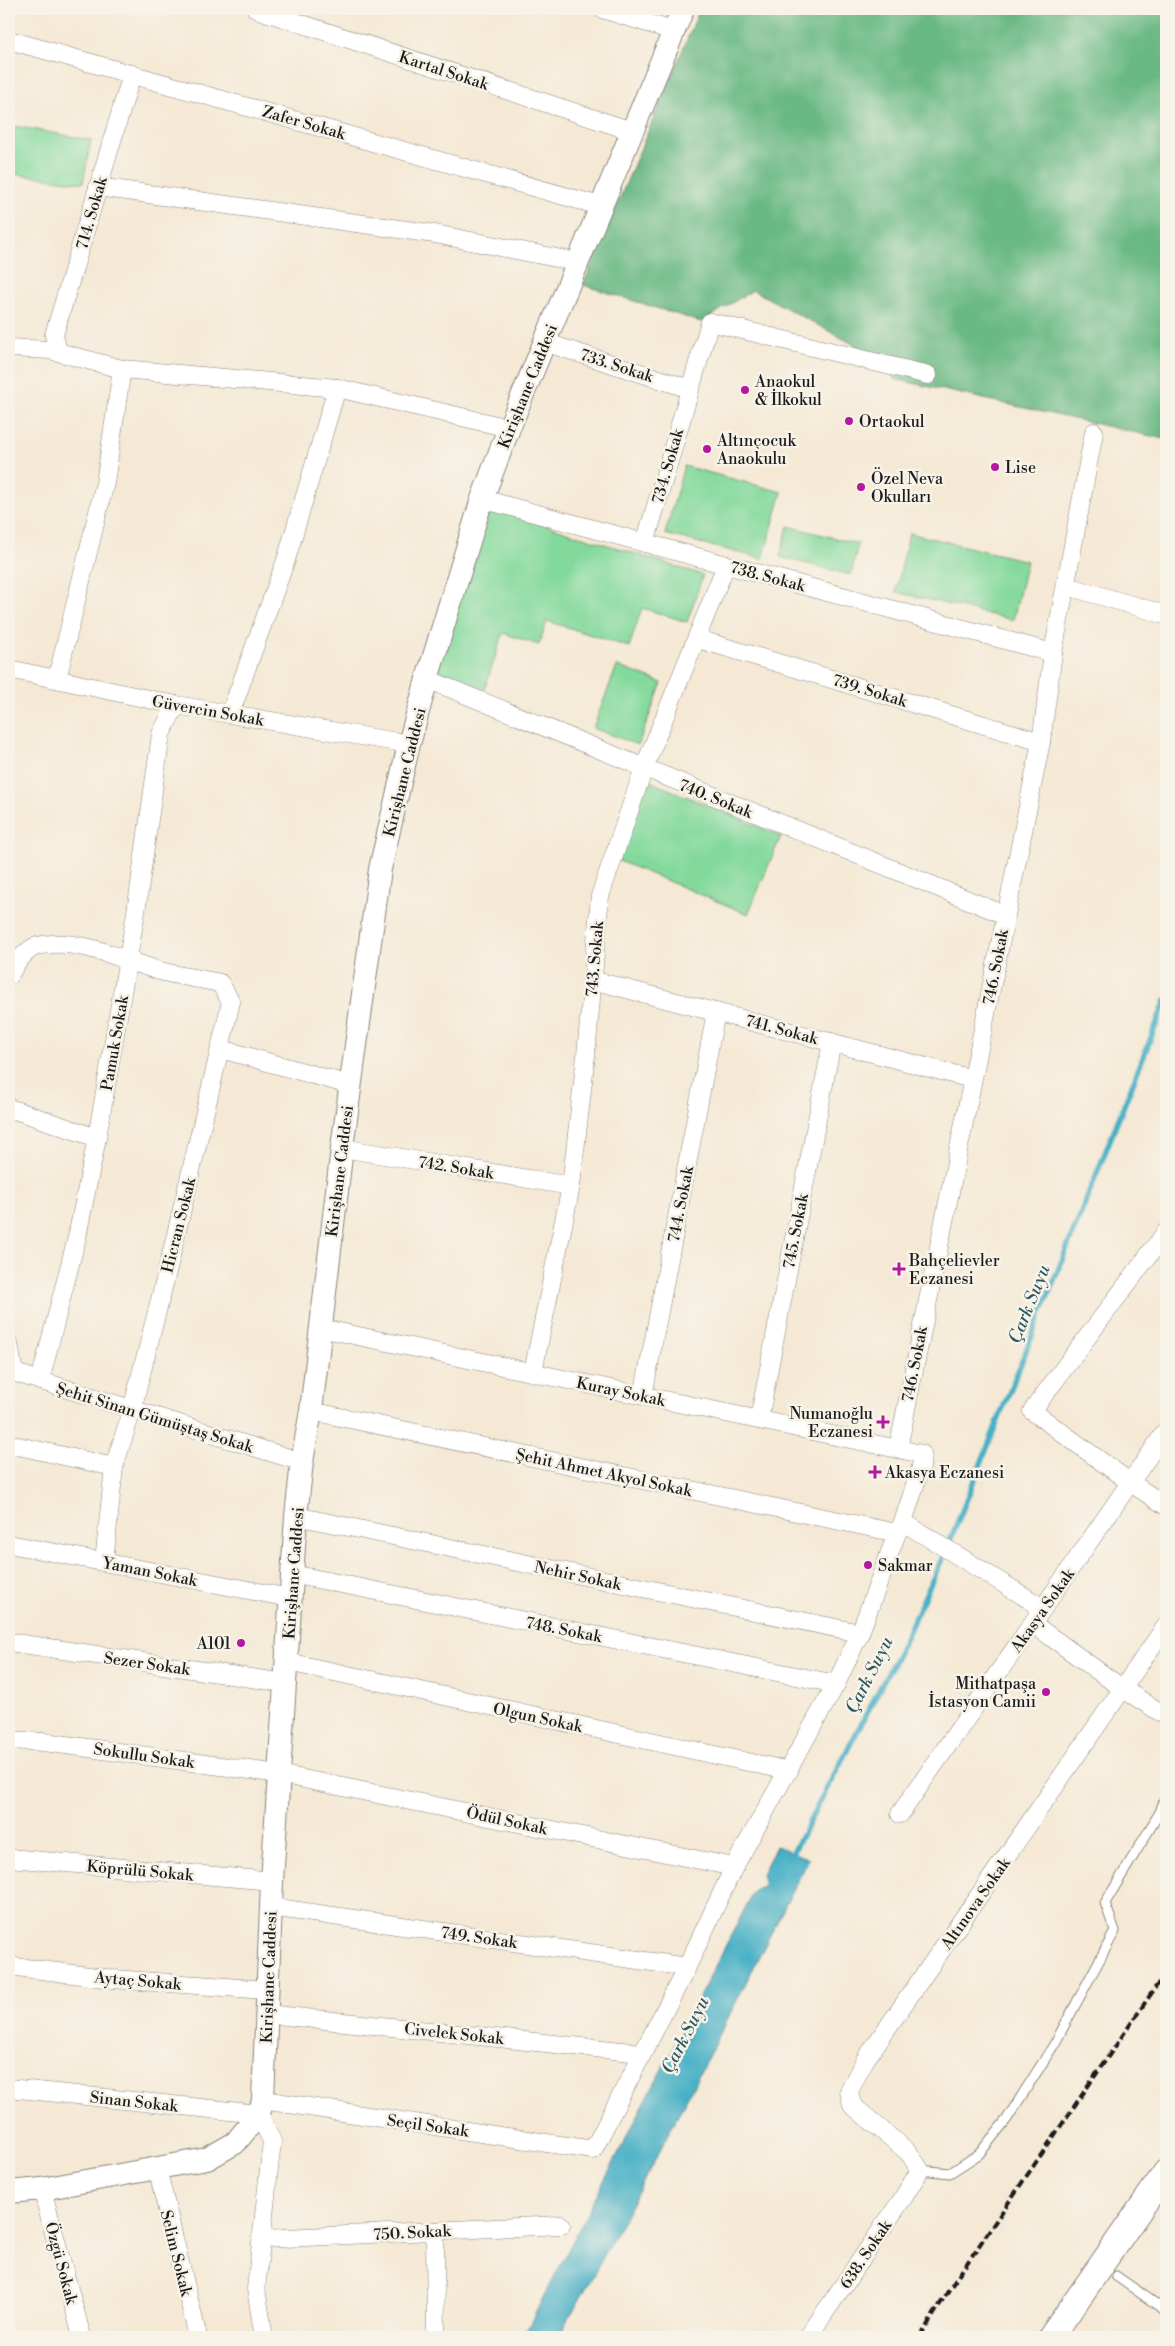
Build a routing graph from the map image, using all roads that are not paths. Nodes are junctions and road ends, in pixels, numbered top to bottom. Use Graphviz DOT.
graph roads {
  1 [pos="256,9"];
  2 [pos="602,9"];
  3 [pos="683,9"];
  4 [pos="673,31"];
  5 [pos="9,40"];
  6 [pos="132,74"];
  7 [pos="632,131"];
  8 [pos="98,187"];
  9 [pos="600,206"];
  10 [pos="577,262"];
  11 [pos="544,342"];
  12 [pos="9,348"];
  13 [pos="58,352"];
  14 [pos="122,369"];
  15 [pos="928,375"];
  16 [pos="337,388"];
  17 [pos="690,388"];
  18 [pos="509,428"];
  19 [pos="1094,432"];
  20 [pos="482,499"];
  21 [pos="645,543"];
  22 [pos="726,565"];
  23 [pos="1067,586"];
  24 [pos="1166,615"];
  25 [pos="698,639"];
  26 [pos="1053,654"];
  27 [pos="9,669"];
  28 [pos="57,679"];
  29 [pos="427,679"];
  30 [pos="176,705"];
  31 [pos="230,714"];
  32 [pos="1041,742"];
  33 [pos="409,744"];
  34 [pos="644,768"];
  35 [pos="1005,916"];
  36 [pos="128,959"];
  37 [pos="9,976"];
  38 [pos="592,980"];
  39 [pos="716,1012"];
  40 [pos="832,1042"];
  41 [pos="221,1049"];
  42 [pos="972,1079"];
  43 [pos="350,1085"];
  44 [pos="9,1108"];
  45 [pos="97,1138"];
  46 [pos="342,1148"];
  47 [pos="571,1186"];
  48 [pos="1166,1232"];
  49 [pos="320,1328"];
  50 [pos="9,1344"];
  51 [pos="11,1372"];
  52 [pos="533,1372"];
  53 [pos="40,1381"];
  54 [pos="643,1396"];
  55 [pos="132,1410"];
  56 [pos="311,1411"];
  57 [pos="759,1420"];
  58 [pos="1166,1431"];
  59 [pos="9,1444"];
  60 [pos="898,1449"];
  61 [pos="302,1462"];
  62 [pos="114,1467"];
  63 [pos="1131,1483"];
  64 [pos="1166,1506"];
  65 [pos="296,1516"];
  66 [pos="905,1528"];
  67 [pos="9,1544"];
  68 [pos="104,1562"];
  69 [pos="292,1574"];
  70 [pos="290,1598"];
  71 [pos="1043,1608"];
  72 [pos="1033,1624"];
  73 [pos="1166,1626"];
  74 [pos="860,1633"];
  75 [pos="9,1642"];
  76 [pos="287,1673"];
  77 [pos="836,1684"];
  78 [pos="1123,1689"];
  79 [pos="1166,1716"];
  80 [pos="9,1740"];
  81 [pos="789,1772"];
  82 [pos="279,1774"];
  83 [pos="1166,1796"];
  84 [pos="900,1814"];
  85 [pos="9,1858"];
  86 [pos="734,1867"];
  87 [pos="272,1881"];
  88 [pos="270,1907"];
  89 [pos="9,1966"];
  90 [pos="687,1967"];
  91 [pos="267,1990"];
  92 [pos="267,2014"];
  93 [pos="641,2053"];
  94 [pos="9,2088"];
  95 [pos="261,2107"];
  96 [pos="157,2168"];
  97 [pos="920,2170"];
  98 [pos="1166,2172"];
  99 [pos="42,2190"];
  100 [pos="9,2192"];
  101 [pos="561,2225"];
  102 [pos="435,2231"];
  103 [pos="263,2239"];
  104 [pos="1116,2276"];
  105 [pos="1166,2311"];
  106 [pos="82,2337"];
  107 [pos="198,2337"];
  108 [pos="264,2337"];
  109 [pos="436,2337"];
  110 [pos="808,2337"];
  111 [pos="1051,2337"];
  1 -- 7 [label="street, Kartal Sokak"];
  2 -- 4 [label="street"];
  3 -- 4 [label="street, Kirişhane Caddesi"];
  4 -- 7 [label="street, Kirişhane Caddesi"];
  5 -- 6 [label="street, Zafer Sokak"];
  6 -- 8 [label="street, 714. Sokak"];
  6 -- 9 [label="street, Zafer Sokak"];
  7 -- 9 [label="street, Kirişhane Caddesi"];
  8 -- 10 [label="street"];
  8 -- 13 [label="street, 714. Sokak"];
  9 -- 10 [label="street, Kirişhane Caddesi"];
  10 -- 11 [label="street, Kirişhane Caddesi"];
  11 -- 17 [label="street, 733. Sokak"];
  11 -- 18 [label="street, Kirişhane Caddesi"];
  12 -- 13 [label="street"];
  13 -- 14 [label="street"];
  14 -- 16 [label="street"];
  14 -- 28 [label="street"];
  15 -- 17 [label="street, 734. Sokak"];
  16 -- 18 [label="street"];
  16 -- 31 [label="street"];
  17 -- 21 [label="street, 734. Sokak"];
  18 -- 20 [label="street, Kirişhane Caddesi"];
  19 -- 23 [label="street, 746. Sokak"];
  20 -- 21 [label="street, 738. Sokak"];
  20 -- 29 [label="street, Kirişhane Caddesi"];
  21 -- 22 [label="street, 738. Sokak"];
  22 -- 25 [label="street, 743. Sokak"];
  22 -- 26 [label="street, 738. Sokak"];
  23 -- 24 [label="street"];
  23 -- 26 [label="street, 746. Sokak"];
  25 -- 32 [label="street, 739. Sokak"];
  25 -- 34 [label="street, 743. Sokak"];
  26 -- 32 [label="street, 746. Sokak"];
  27 -- 28 [label="street, Güvercin Sokak"];
  28 -- 30 [label="street, Güvercin Sokak"];
  29 -- 33 [label="street, Kirişhane Caddesi"];
  29 -- 34 [label="street, 740. Sokak"];
  30 -- 31 [label="street, Güvercin Sokak"];
  30 -- 36 [label="street, Pamuk Sokak"];
  31 -- 33 [label="street, Güvercin Sokak"];
  32 -- 35 [label="street, 746. Sokak"];
  33 -- 43 [label="street, Kirişhane Caddesi"];
  34 -- 35 [label="street, 740. Sokak"];
  34 -- 38 [label="street, 743. Sokak"];
  35 -- 42 [label="street, 746. Sokak"];
  36 -- 37 [label="street, Hicran Sokak"];
  36 -- 41 [label="street, Hicran Sokak"];
  36 -- 45 [label="street, Pamuk Sokak"];
  38 -- 39 [label="street, 741. Sokak"];
  38 -- 47 [label="street, 743. Sokak"];
  39 -- 40 [label="street, 741. Sokak"];
  39 -- 54 [label="street, 744. Sokak"];
  40 -- 42 [label="street, 741. Sokak"];
  40 -- 57 [label="street, 745. Sokak"];
  41 -- 43 [label="street"];
  41 -- 55 [label="street, Hicran Sokak"];
  42 -- 60 [label="street, 746. Sokak"];
  43 -- 46 [label="street, Kirişhane Caddesi"];
  44 -- 45 [label="street"];
  45 -- 53 [label="street, Pamuk Sokak"];
  46 -- 47 [label="street, 742. Sokak"];
  46 -- 49 [label="street, Kirişhane Caddesi"];
  47 -- 52 [label="street, 743. Sokak"];
  48 -- 63 [label="street"];
  49 -- 52 [label="street, Kuray Sokak"];
  49 -- 56 [label="street, Kirişhane Caddesi"];
  50 -- 51 [label="street"];
  51 -- 53 [label="street, Şehit Sinan Gümüştaş Sokak"];
  52 -- 54 [label="street, Kuray Sokak"];
  53 -- 55 [label="street, Şehit Sinan Gümüştaş Sokak"];
  54 -- 57 [label="street, Kuray Sokak"];
  55 -- 61 [label="street, Şehit Sinan Gümüştaş Sokak"];
  55 -- 62 [label="street, Hicran Sokak"];
  56 -- 61 [label="street, Kirişhane Caddesi"];
  56 -- 66 [label="street, Şehit Ahmet Akyol Sokak"];
  57 -- 60 [label="street, Kuray Sokak"];
  58 -- 63 [label="street, Akasya Sokak"];
  59 -- 62 [label="street"];
  60 -- 66 [label="street, Kuray Sokak"];
  61 -- 65 [label="street, Kirişhane Caddesi"];
  62 -- 68 [label="street, Hicran Sokak"];
  63 -- 64 [label="street"];
  63 -- 71 [label="street, Akasya Sokak"];
  65 -- 69 [label="street, Kirişhane Caddesi"];
  65 -- 74 [label="street, Nehir Sokak"];
  66 -- 71 [label="street, Şehit Ahmet Akyol Sokak"];
  66 -- 74 [label="street"];
  67 -- 68 [label="street, Yaman Sokak"];
  68 -- 70 [label="street, Yaman Sokak"];
  69 -- 70 [label="street, Kirişhane Caddesi"];
  69 -- 77 [label="street, 748. Sokak"];
  70 -- 76 [label="street, Kirişhane Caddesi"];
  71 -- 72 [label="street, Akasya Sokak"];
  72 -- 78 [label="street"];
  72 -- 84 [label="street, Akasya Sokak"];
  73 -- 78 [label="street, Altınova Sokak"];
  74 -- 77 [label="street"];
  75 -- 76 [label="street, Sezer Sokak"];
  76 -- 81 [label="street, Olgun Sokak"];
  76 -- 82 [label="street, Kirişhane Caddesi"];
  77 -- 81 [label="street"];
  78 -- 79 [label="street"];
  78 -- 97 [label="street, Altınova Sokak"];
  80 -- 82 [label="street, Sokullu Sokak"];
  81 -- 86 [label="street"];
  82 -- 86 [label="street, Ödül Sokak"];
  82 -- 87 [label="street, Kirişhane Caddesi"];
  83 -- 97 [label="lane"];
  85 -- 87 [label="street, Köprülü Sokak"];
  86 -- 90 [label="street"];
  87 -- 88 [label="street, Kirişhane Caddesi"];
  88 -- 90 [label="street, 749. Sokak"];
  88 -- 91 [label="street, Kirişhane Caddesi"];
  89 -- 91 [label="street, Aytaç Sokak"];
  90 -- 93 [label="street"];
  91 -- 92 [label="street, Kirişhane Caddesi"];
  92 -- 93 [label="street, Civelek Sokak"];
  92 -- 95 [label="street, Kirişhane Caddesi"];
  93 -- 95 [label="street, Seçil Sokak"];
  94 -- 95 [label="street, Sinan Sokak"];
  95 -- 96 [label="street"];
  95 -- 103 [label="street"];
  96 -- 99 [label="street"];
  96 -- 107 [label="street, Selim Sokak"];
  97 -- 110 [label="street, 638. Sokak"];
  98 -- 111 [label="main road"];
  99 -- 100 [label="street"];
  99 -- 106 [label="street, Özgü Sokak"];
  101 -- 102 [label="street, 750. Sokak"];
  102 -- 103 [label="street, 750. Sokak"];
  102 -- 109 [label="street"];
  103 -- 108 [label="street"];
  104 -- 105 [label="lane"];
}
